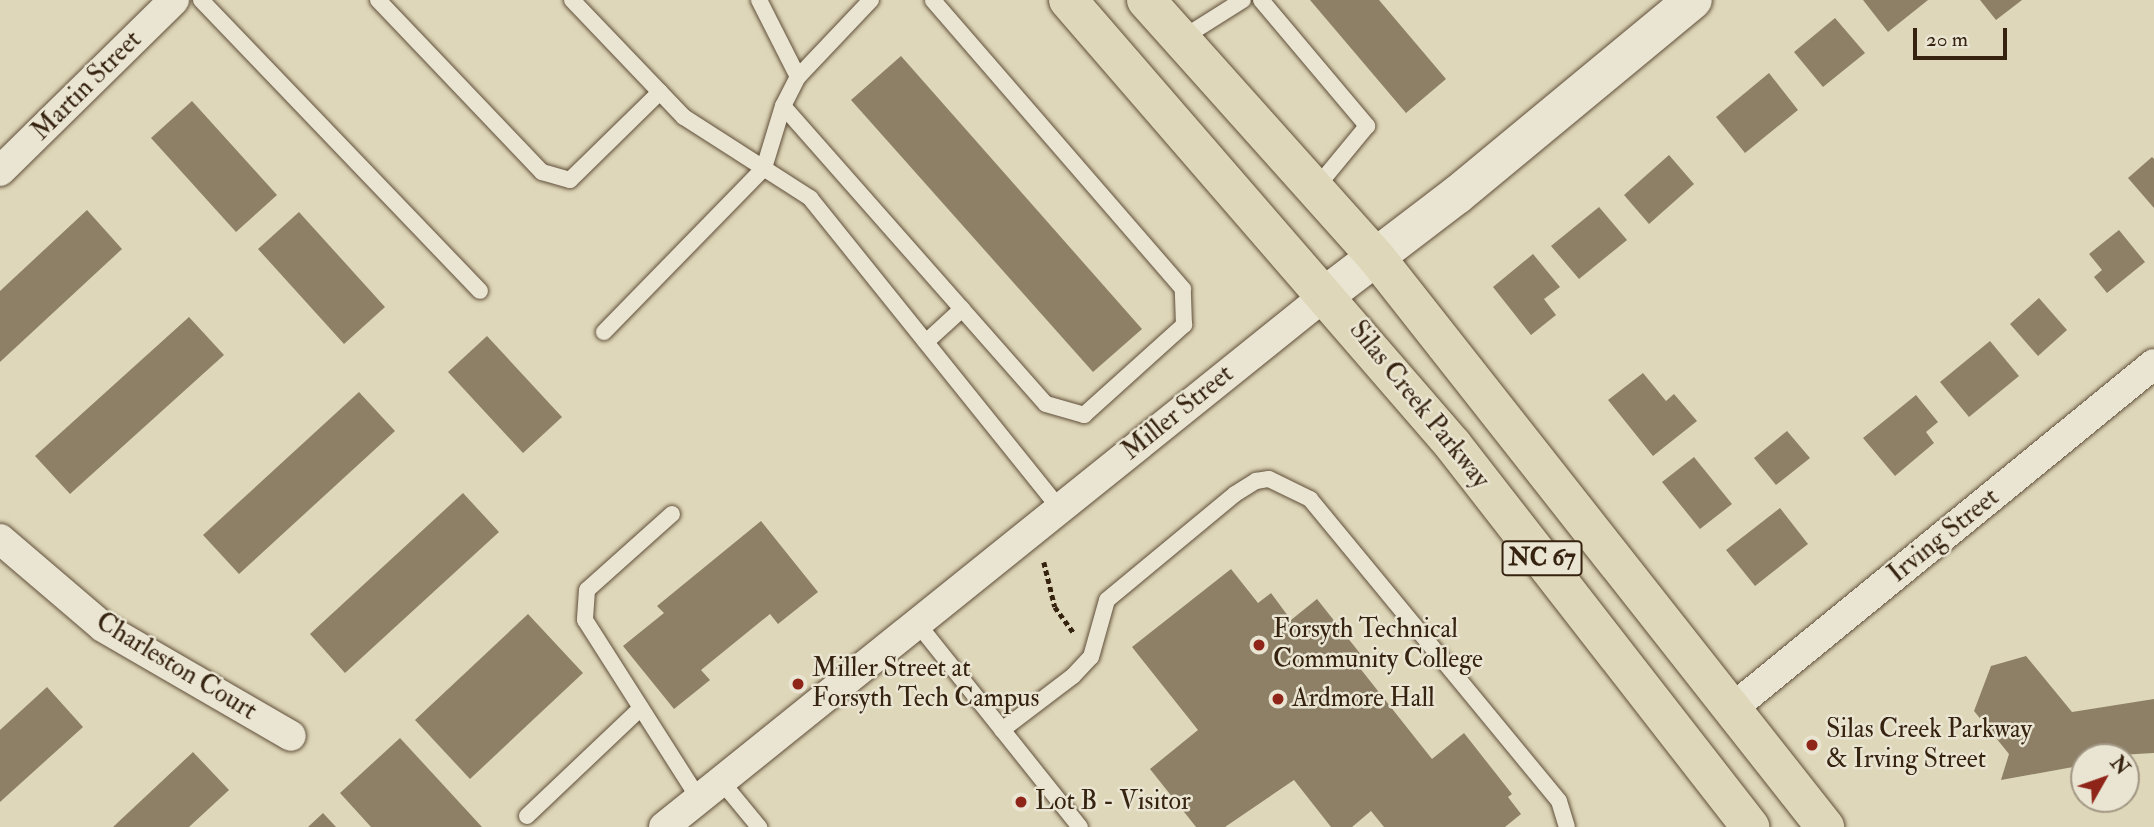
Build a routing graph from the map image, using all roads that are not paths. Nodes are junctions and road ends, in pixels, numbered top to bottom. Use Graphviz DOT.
graph roads {
  1 [pos="174,0"];
  2 [pos="201,0"];
  3 [pos="378,0"];
  4 [pos="572,0"];
  5 [pos="759,0"];
  6 [pos="871,0"];
  7 [pos="933,0"];
  8 [pos="1068,0"];
  9 [pos="1146,0"];
  10 [pos="1243,0"];
  11 [pos="1261,0"];
  12 [pos="1693,0"];
  13 [pos="1181,39"];
  14 [pos="798,77"];
  15 [pos="660,92"];
  16 [pos="783,106"];
  17 [pos="764,169"];
  18 [pos="0,171"];
  19 [pos="1315,189"];
  20 [pos="1376,257"];
  21 [pos="481,291"];
  22 [pos="1327,294"];
  23 [pos="962,309"];
  24 [pos="604,332"];
  25 [pos="926,342"];
  26 [pos="2154,364"];
  27 [pos="1060,509"];
  28 [pos="672,514"];
  29 [pos="0,539"];
  30 [pos="917,624"];
  31 [pos="1734,707"];
  32 [pos="641,708"];
  33 [pos="1002,730"];
  34 [pos="291,736"];
  35 [pos="710,790"];
  36 [pos="527,816"];
  37 [pos="664,827"];
  38 [pos="759,827"];
  39 [pos="1080,827"];
  40 [pos="1567,827"];
  41 [pos="1750,827"];
  42 [pos="1825,827"];
  1 -- 18 [label="street, Martin Street"];
  2 -- 21 [label="lane"];
  3 -- 15 [label="lane"];
  4 -- 15 [label="lane"];
  5 -- 14 [label="lane"];
  6 -- 14 [label="lane"];
  7 -- 23 [label="lane"];
  8 -- 22 [label="main road, Silas Creek Parkway / NC 67"];
  9 -- 13 [label="main road, NC 67"];
  10 -- 13 [label="lane"];
  11 -- 19 [label="lane"];
  12 -- 20 [label="main road, Miller Street"];
  13 -- 19 [label="main road, NC 67"];
  14 -- 16 [label="lane"];
  15 -- 17 [label="lane"];
  16 -- 17 [label="lane"];
  16 -- 23 [label="lane"];
  17 -- 24 [label="lane"];
  17 -- 25 [label="lane"];
  19 -- 20 [label="main road, NC 67"];
  20 -- 22 [label="main road, Miller Street"];
  20 -- 31 [label="main road, NC 67"];
  22 -- 27 [label="street, Miller Street"];
  22 -- 41 [label="main road, Silas Creek Parkway / NC 67"];
  23 -- 25 [label="lane"];
  25 -- 27 [label="lane"];
  26 -- 31 [label="street, Irving Street"];
  27 -- 30 [label="street, Miller Street"];
  28 -- 32 [label="lane"];
  29 -- 34 [label="street, Charleston Court"];
  30 -- 33 [label="lane"];
  30 -- 35 [label="street, Miller Street"];
  31 -- 42 [label="main road, NC 67"];
  32 -- 35 [label="lane"];
  32 -- 36 [label="lane"];
  33 -- 39 [label="lane"];
  33 -- 40 [label="lane"];
  35 -- 37 [label="street, Miller Street"];
  35 -- 38 [label="lane"];
}
